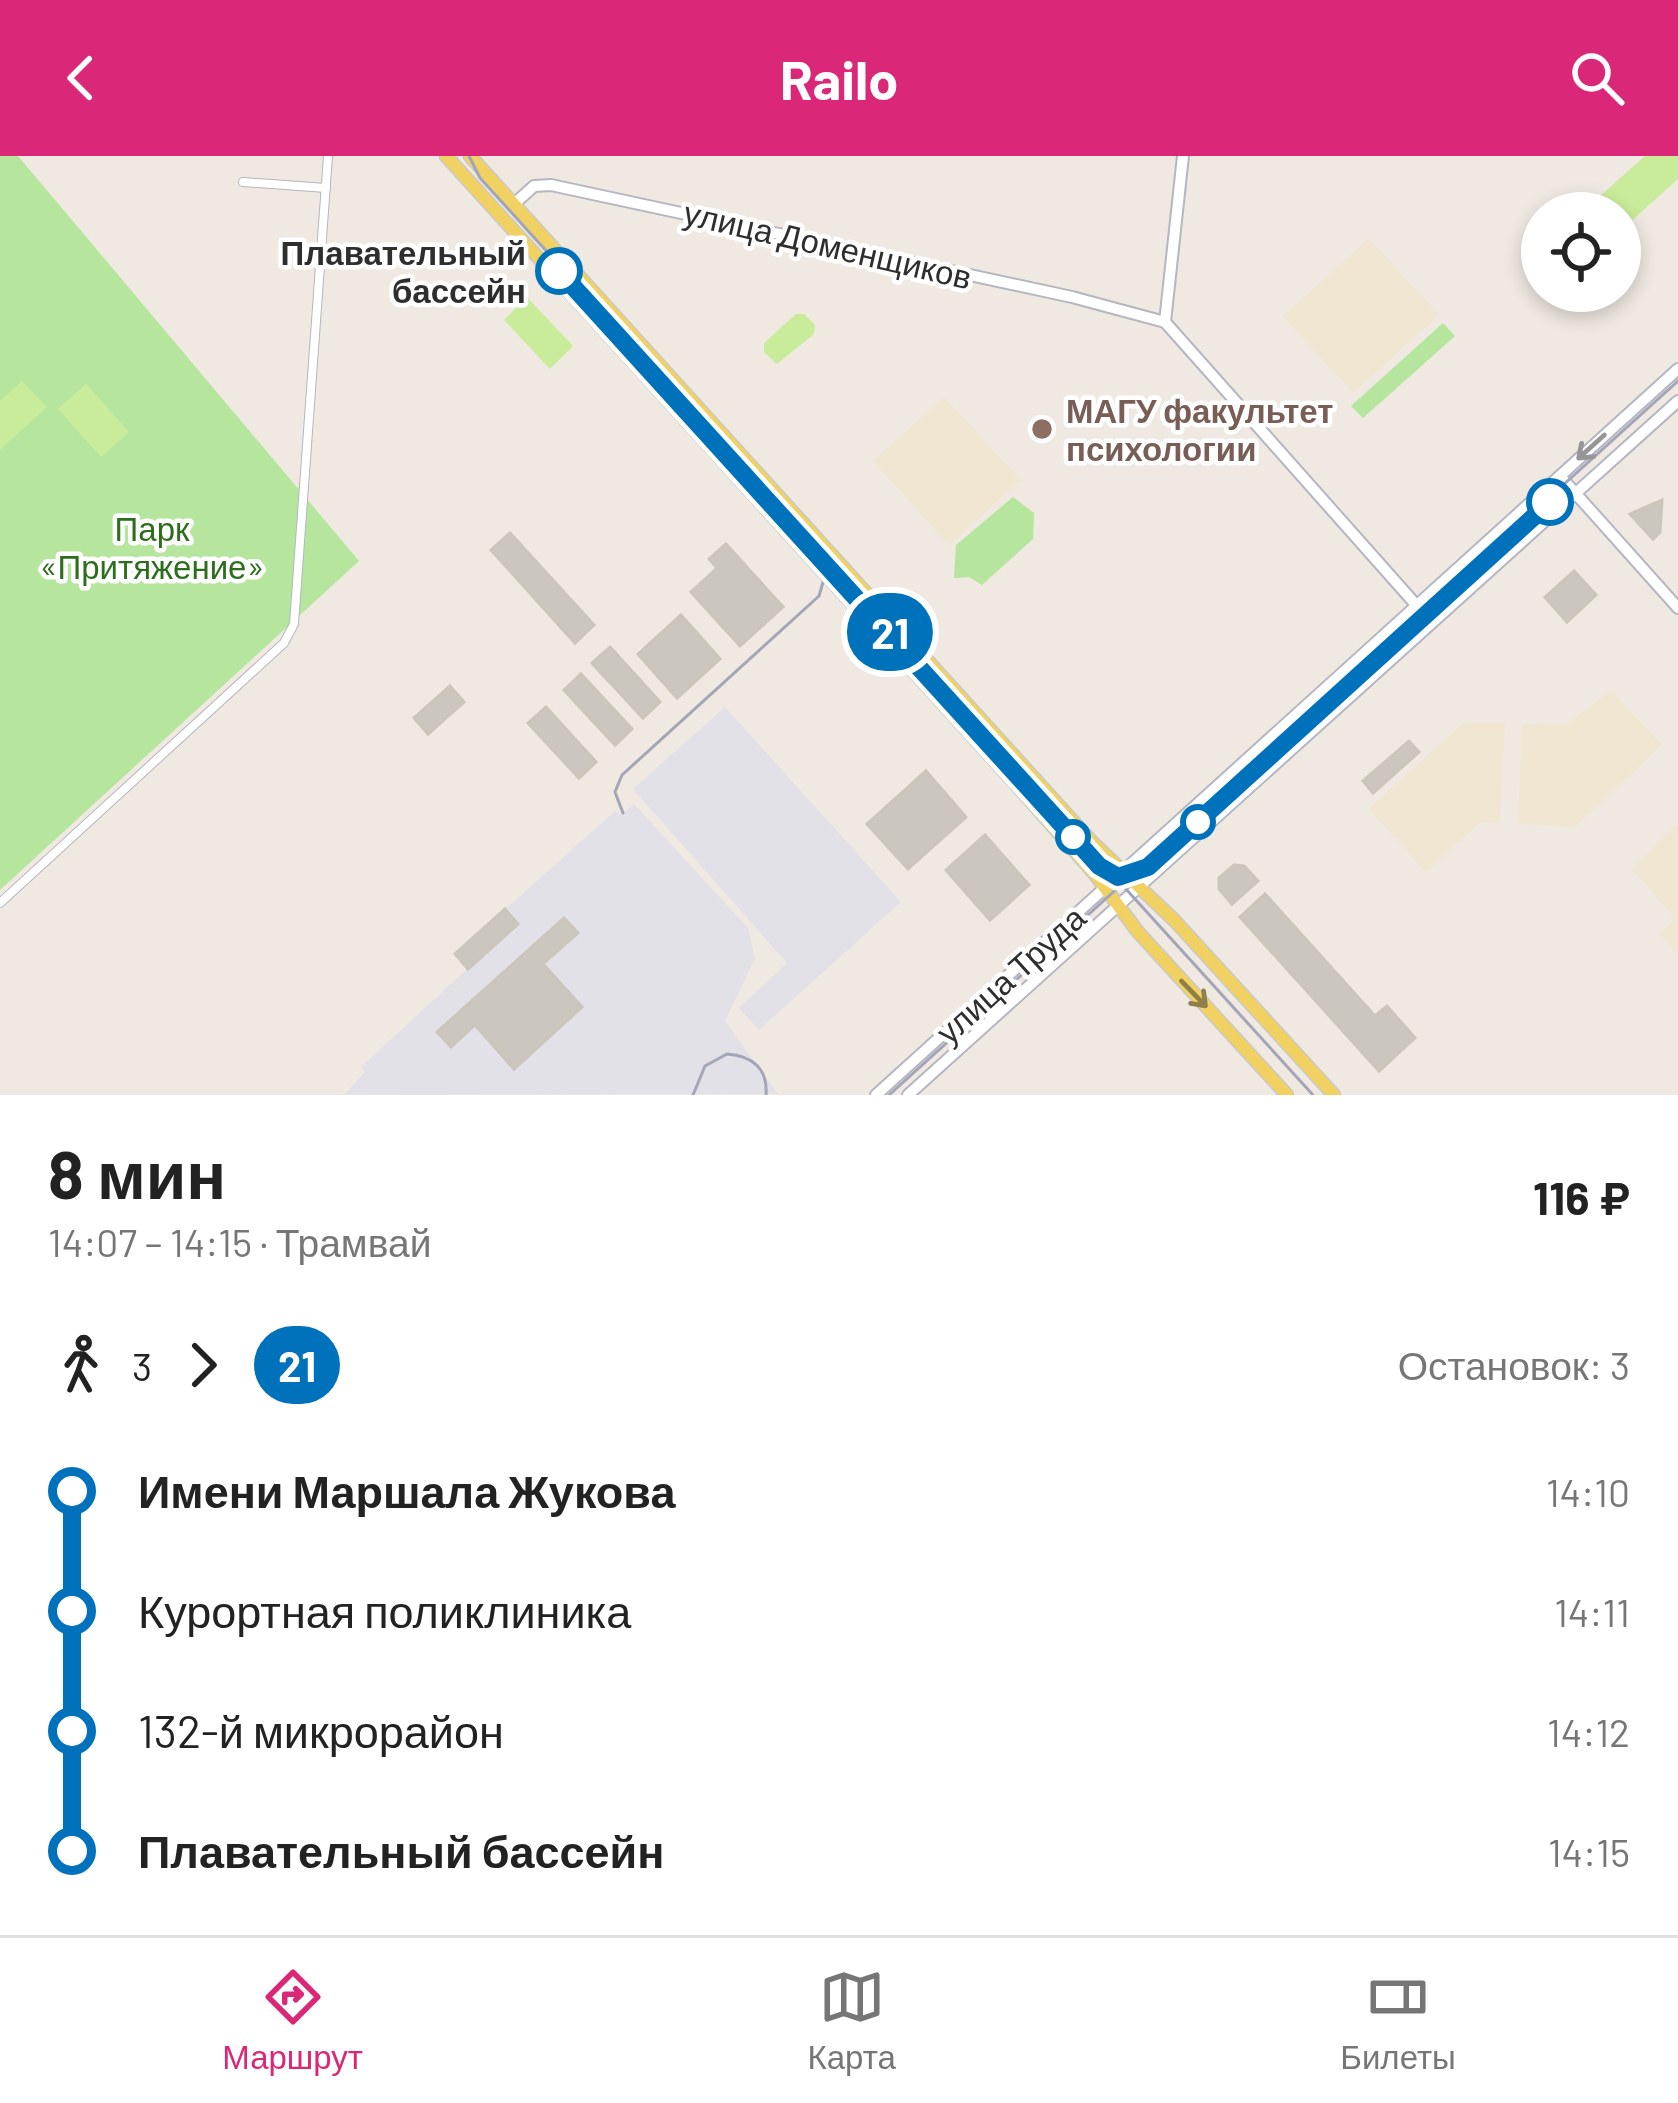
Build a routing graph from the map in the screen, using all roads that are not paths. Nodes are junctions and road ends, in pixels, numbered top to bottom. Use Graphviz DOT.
graph roads {
  1 [pos="328,156"];
  2 [pos="446,156"];
  3 [pos="1183,156"];
  4 [pos="473,158"];
  5 [pos="243,182"];
  6 [pos="326,188"];
  7 [pos="514,204"];
  8 [pos="500,217"];
  9 [pos="1166,322"];
  10 [pos="1678,368"];
  11 [pos="1678,401"];
  12 [pos="1560,476"];
  13 [pos="1576,494"];
  14 [pos="846,570"];
  15 [pos="832,583"];
  16 [pos="1418,607"];
  17 [pos="1678,608"];
  18 [pos="1124,872"];
  19 [pos="1140,886"];
  20 [pos="1106,888"];
  21 [pos="0,903"];
  22 [pos="1118,906"];
  23 [pos="876,1095"];
  24 [pos="908,1095"];
  25 [pos="1287,1095"];
  26 [pos="1334,1095"];
  1 -- 6 [label="street"];
  2 -- 8 [label="main road"];
  3 -- 9 [label="main road"];
  4 -- 7 [label="main road"];
  5 -- 6 [label="street"];
  6 -- 21 [label="street"];
  7 -- 8 [label="main road, улица Доменщиков"];
  7 -- 9 [label="main road, улица Доменщиков"];
  7 -- 14 [label="main road"];
  8 -- 15 [label="main road"];
  9 -- 16 [label="main road"];
  10 -- 12 [label="main road, улица Труда, one-way"];
  11 -- 13 [label="main road, улица Труда"];
  12 -- 13 [label="main road"];
  12 -- 16 [label="main road, улица Труда"];
  13 -- 17 [label="main road"];
  13 -- 19 [label="main road, улица Труда"];
  14 -- 15 [label="main road"];
  14 -- 18 [label="main road"];
  15 -- 20 [label="main road"];
  16 -- 18 [label="main road, улица Труда"];
  18 -- 19 [label="main road"];
  18 -- 20 [label="main road, улица Труда"];
  19 -- 22 [label="main road, улица Труда"];
  19 -- 26 [label="main road"];
  20 -- 22 [label="main road"];
  20 -- 23 [label="main road, улица Труда"];
  22 -- 24 [label="main road, улица Труда"];
  22 -- 25 [label="main road, one-way"];
}
